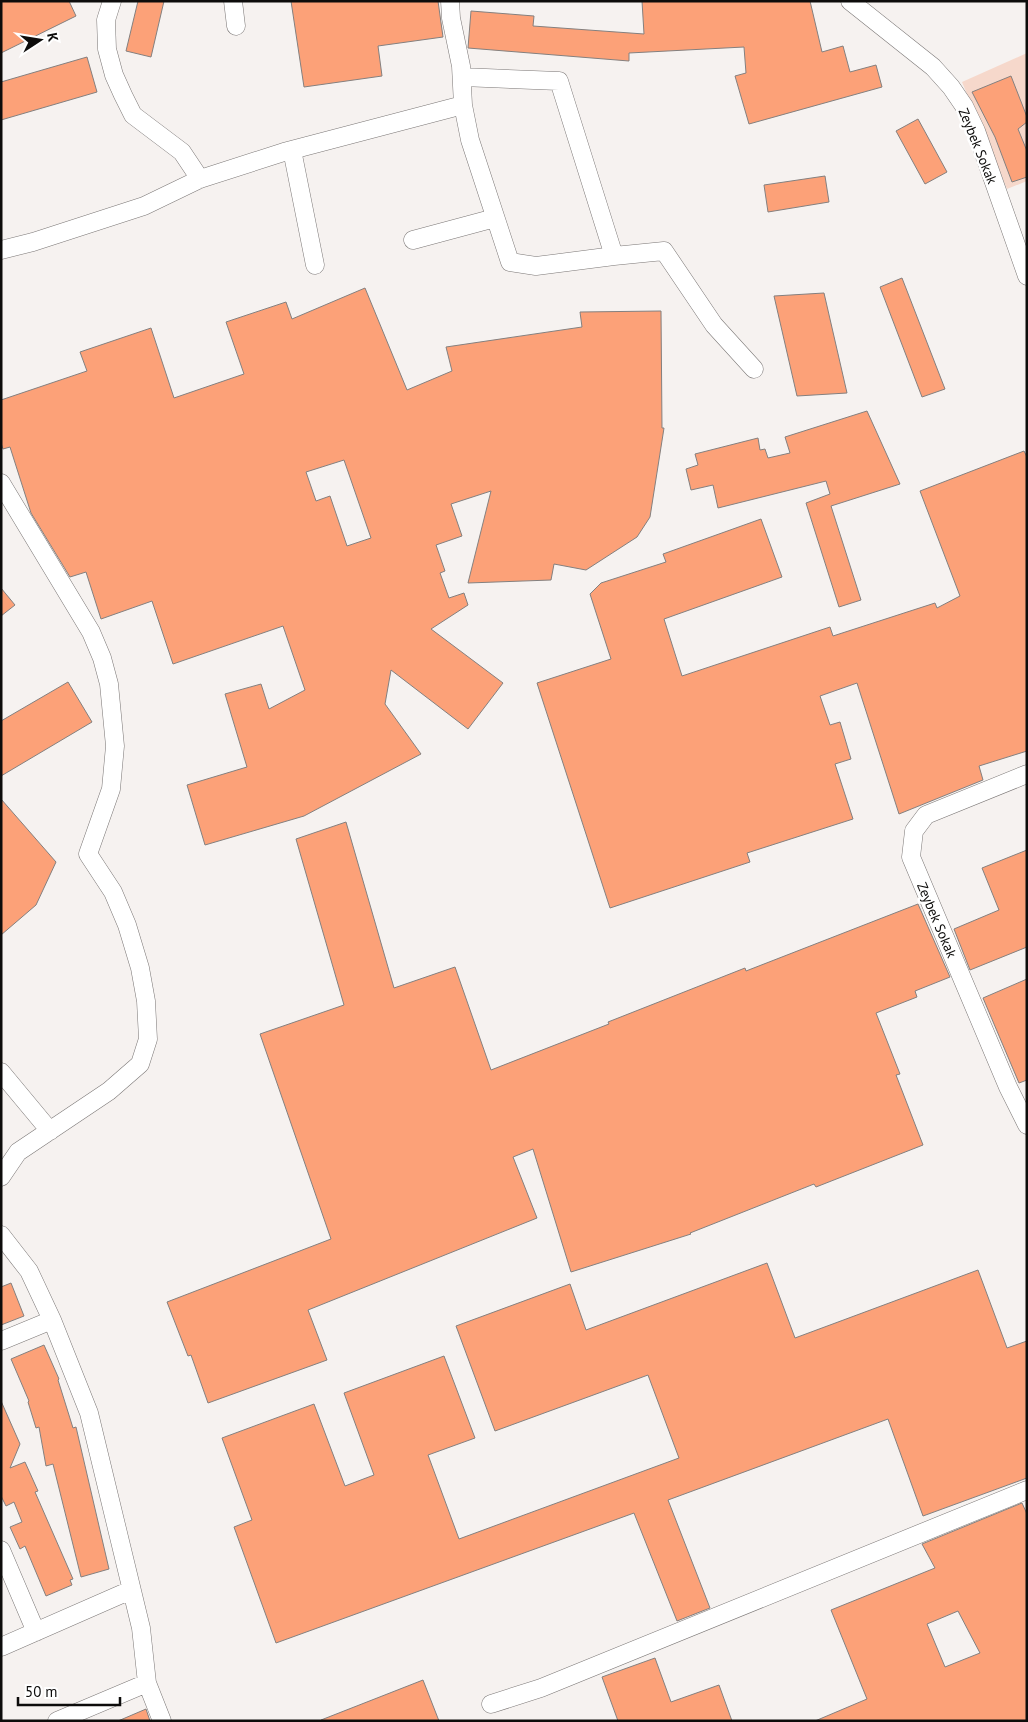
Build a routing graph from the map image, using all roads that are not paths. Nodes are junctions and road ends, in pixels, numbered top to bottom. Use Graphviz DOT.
graph roads {
  1 [pos="112,1"];
  2 [pos="233,1"];
  3 [pos="450,1"];
  4 [pos="850,1"];
  5 [pos="236,26"];
  6 [pos="462,77"];
  7 [pos="463,105"];
  8 [pos="292,150"];
  9 [pos="200,179"];
  10 [pos="494,218"];
  11 [pos="412,240"];
  12 [pos="1,250"];
  13 [pos="614,256"];
  14 [pos="315,265"];
  15 [pos="1027,276"];
  16 [pos="754,370"];
  17 [pos="1,483"];
  18 [pos="1027,774"];
  19 [pos="1,1072"];
  20 [pos="1027,1125"];
  21 [pos="50,1131"];
  22 [pos="1,1178"];
  23 [pos="1,1235"];
  24 [pos="52,1320"];
  25 [pos="1,1341"];
  26 [pos="1027,1490"];
  27 [pos="1,1550"];
  28 [pos="131,1590"];
  29 [pos="36,1632"];
  30 [pos="1,1647"];
  31 [pos="147,1684"];
  32 [pos="491,1704"];
  33 [pos="57,1721"];
  34 [pos="162,1721"];
  1 -- 9 [label="street"];
  2 -- 5 [label="street"];
  3 -- 6 [label="street"];
  4 -- 15 [label="street, Zeybek Sokak"];
  6 -- 7 [label="street"];
  6 -- 13 [label="street"];
  7 -- 8 [label="street"];
  7 -- 10 [label="street"];
  8 -- 9 [label="street"];
  8 -- 14 [label="street"];
  9 -- 12 [label="street"];
  10 -- 11 [label="street"];
  10 -- 13 [label="street"];
  13 -- 16 [label="street"];
  17 -- 21 [label="street"];
  18 -- 20 [label="street, Zeybek Sokak"];
  19 -- 21 [label="street"];
  21 -- 22 [label="street"];
  23 -- 24 [label="street"];
  24 -- 25 [label="street"];
  24 -- 28 [label="street"];
  26 -- 32 [label="street"];
  27 -- 29 [label="street"];
  28 -- 29 [label="street"];
  28 -- 31 [label="street"];
  29 -- 30 [label="street"];
  31 -- 33 [label="street"];
  31 -- 34 [label="street"];
}
